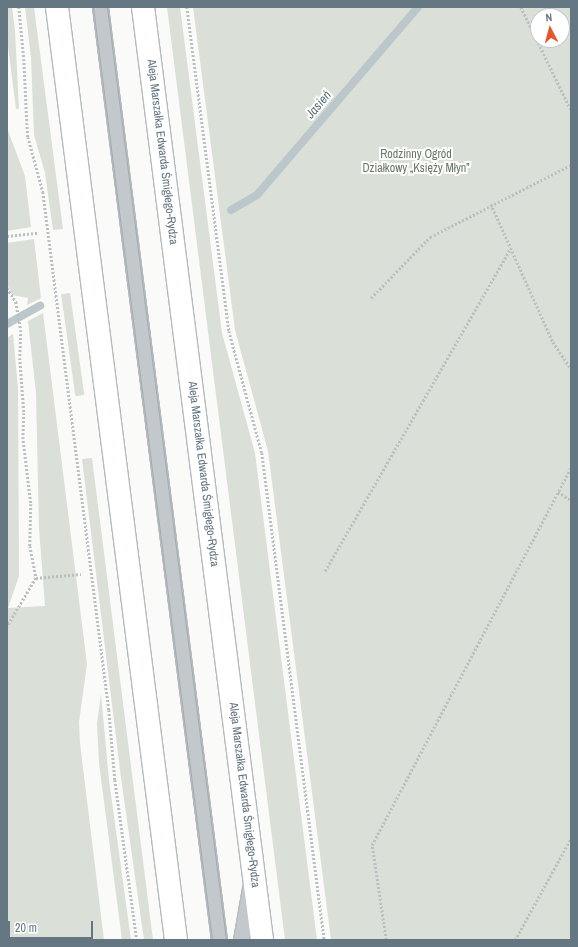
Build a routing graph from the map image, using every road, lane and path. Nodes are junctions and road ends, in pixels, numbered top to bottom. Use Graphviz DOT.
graph roads {
  1 [pos="19,7"];
  2 [pos="57,7"];
  3 [pos="100,7"];
  4 [pos="144,7"];
  5 [pos="187,7"];
  6 [pos="521,7"];
  7 [pos="571,110"];
  8 [pos="571,165"];
  9 [pos="491,204"];
  10 [pos="38,233"];
  11 [pos="7,236"];
  12 [pos="511,248"];
  13 [pos="7,288"];
  14 [pos="371,298"];
  15 [pos="571,369"];
  16 [pos="571,467"];
  17 [pos="558,492"];
  18 [pos="571,500"];
  19 [pos="325,571"];
  20 [pos="81,574"];
  21 [pos="36,578"];
  22 [pos="7,628"];
  23 [pos="571,838"];
  24 [pos="252,861"];
  25 [pos="137,940"];
  26 [pos="176,940"];
  27 [pos="219,940"];
  28 [pos="241,940"];
  29 [pos="262,940"];
  30 [pos="324,940"];
  31 [pos="386,940"];
  32 [pos="515,940"];
  1 -- 25 [label="path"];
  2 -- 26 [label="main road"];
  3 -- 27 [label="lane"];
  4 -- 24 [label="main road, Aleja Marszałka Edwarda Śmigłego-Rydza"];
  5 -- 30 [label="path"];
  6 -- 7 [label="path"];
  8 -- 9 [label="path"];
  9 -- 12 [label="path"];
  9 -- 14 [label="path"];
  10 -- 11 [label="path"];
  12 -- 15 [label="path"];
  12 -- 19 [label="path"];
  13 -- 21 [label="path"];
  16 -- 17 [label="path"];
  17 -- 18 [label="path"];
  17 -- 31 [label="path"];
  20 -- 21 [label="path"];
  21 -- 22 [label="path"];
  23 -- 32 [label="path"];
  24 -- 28 [label="lane"];
  24 -- 29 [label="main road, Aleja Marszałka Edwarda Śmigłego-Rydza"];
}
